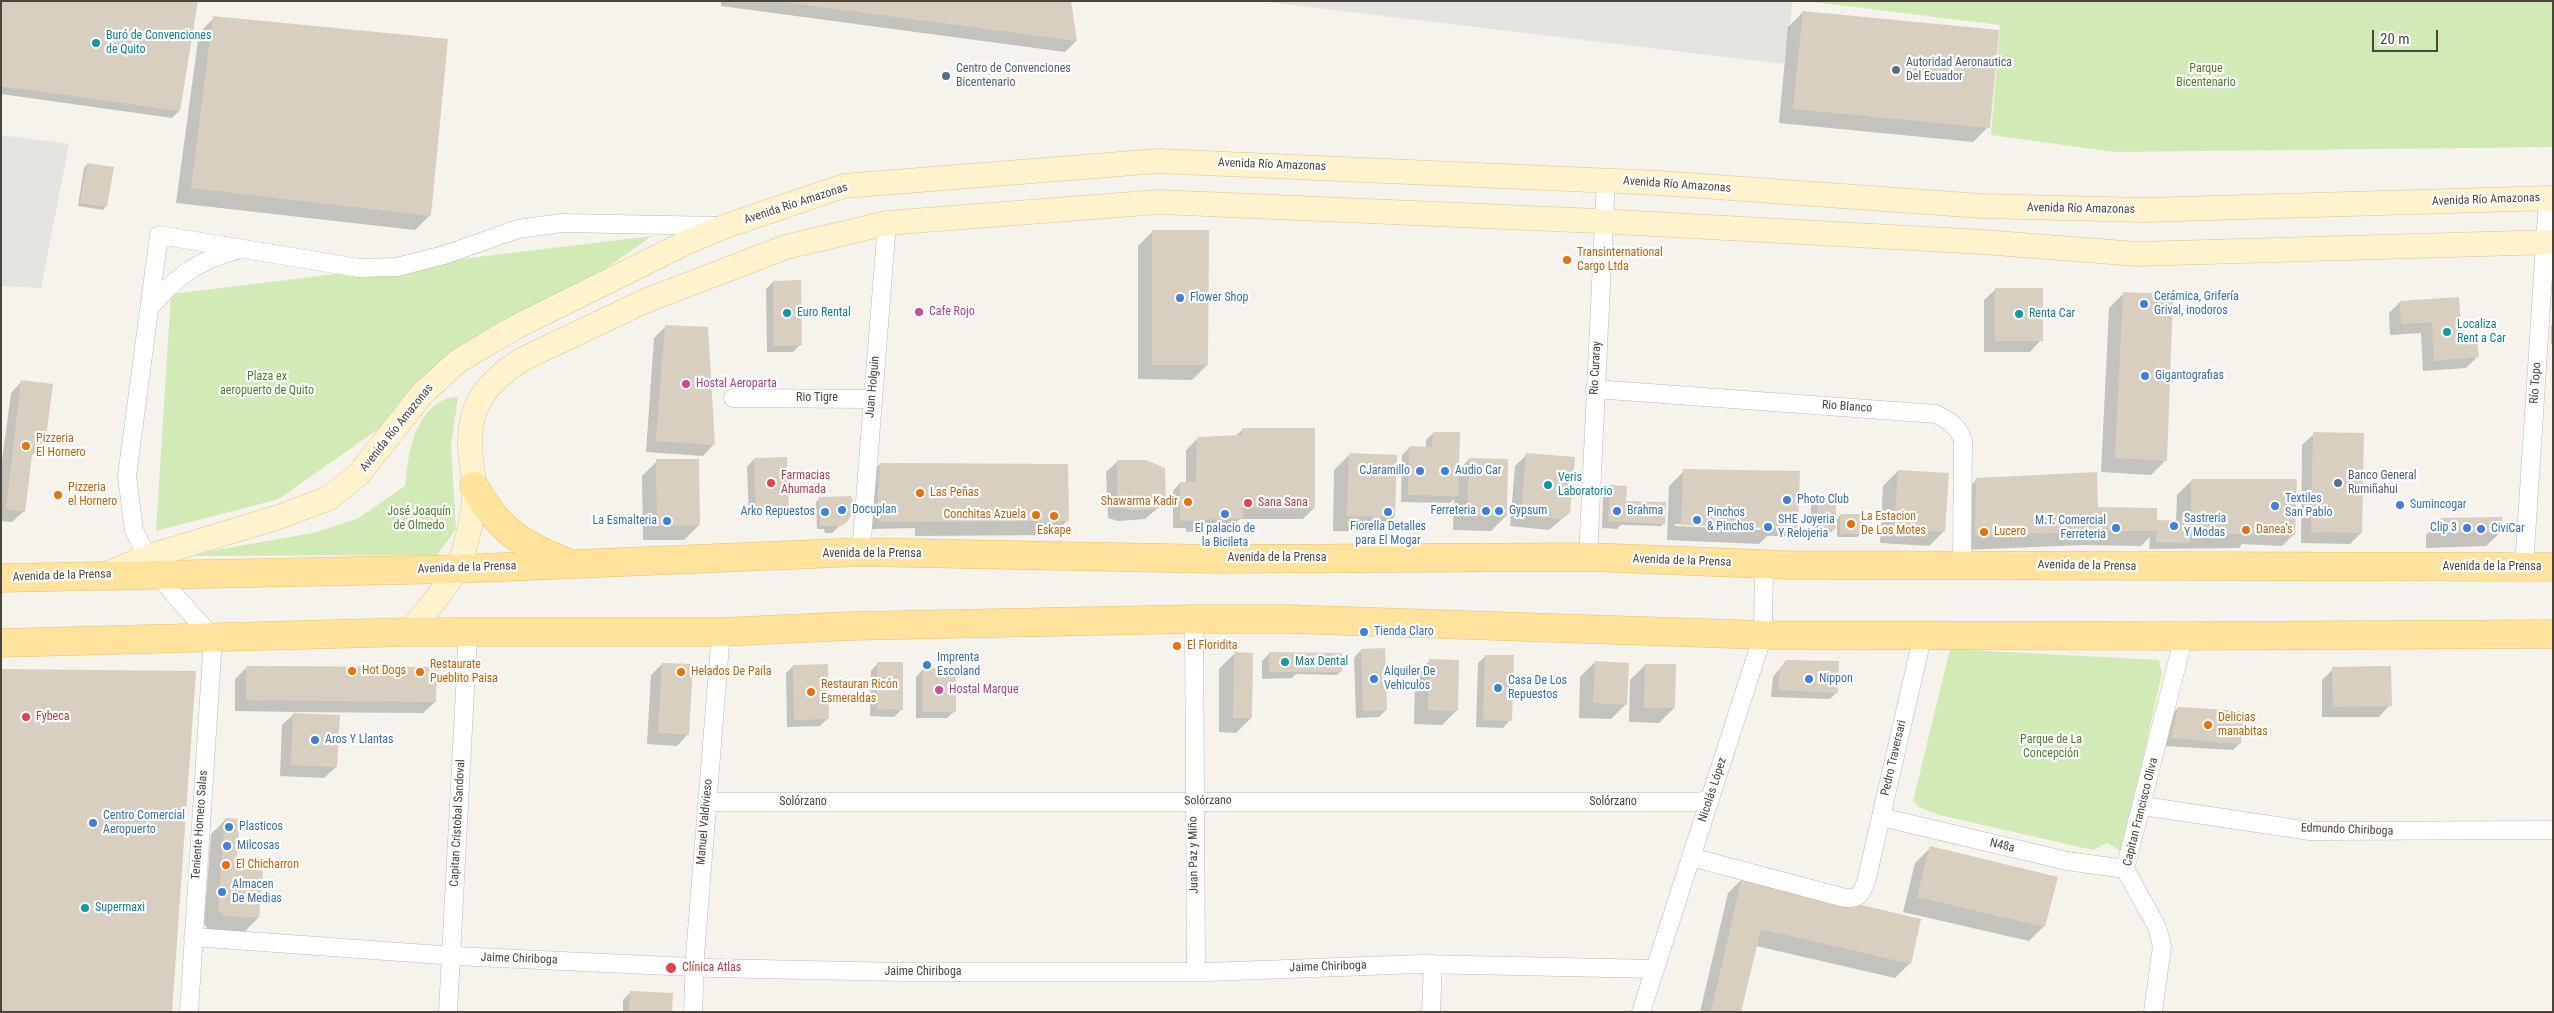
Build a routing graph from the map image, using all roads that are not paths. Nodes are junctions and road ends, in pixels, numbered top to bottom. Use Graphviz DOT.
graph roads {
  1 [pos="1606,180"];
  2 [pos="2550,198"];
  3 [pos="1981,206"];
  4 [pos="1604,221"];
  5 [pos="887,223"];
  6 [pos="726,226"];
  7 [pos="1982,242"];
  8 [pos="2549,242"];
  9 [pos="241,250"];
  10 [pos="150,306"];
  11 [pos="1595,389"];
  12 [pos="733,398"];
  13 [pos="871,399"];
  14 [pos="474,486"];
  15 [pos="861,552"];
  16 [pos="1588,557"];
  17 [pos="570,564"];
  18 [pos="1764,564"];
  19 [pos="1962,564"];
  20 [pos="2524,567"];
  21 [pos="2553,568"];
  22 [pos="454,573"];
  23 [pos="159,575"];
  24 [pos="1,578"];
  25 [pos="1194,619"];
  26 [pos="412,629"];
  27 [pos="205,631"];
  28 [pos="721,632"];
  29 [pos="468,634"];
  30 [pos="1923,634"];
  31 [pos="2553,634"];
  32 [pos="1763,635"];
  33 [pos="2184,636"];
  34 [pos="1,643"];
  35 [pos="1710,800"];
  36 [pos="1194,801"];
  37 [pos="707,802"];
  38 [pos="2143,806"];
  39 [pos="1881,817"];
  40 [pos="2553,830"];
  41 [pos="1691,857"];
  42 [pos="2125,870"];
  43 [pos="193,937"];
  44 [pos="450,956"];
  45 [pos="1433,964"];
  46 [pos="694,966"];
  47 [pos="1655,969"];
  48 [pos="1196,972"];
  49 [pos="189,1012"];
  50 [pos="448,1012"];
  51 [pos="692,1012"];
  52 [pos="1431,1012"];
  53 [pos="1641,1012"];
  54 [pos="2152,1012"];
  1 -- 3 [label="main road, Avenida Río Amazonas"];
  1 -- 4 [label="street, Rio Curaray"];
  1 -- 6 [label="main road, Avenida Río Amazonas"];
  2 -- 3 [label="main road, Avenida Río Amazonas"];
  2 -- 8 [label="street, Río Topo"];
  3 -- 7 [label="main road"];
  4 -- 5 [label="main road"];
  4 -- 7 [label="main road"];
  4 -- 11 [label="street, Rio Curaray"];
  5 -- 13 [label="street, Juan Holguin"];
  5 -- 14 [label="main road"];
  6 -- 9 [label="street"];
  6 -- 23 [label="main road, Avenida Río Amazonas"];
  7 -- 8 [label="main road"];
  8 -- 20 [label="street, Río Topo"];
  9 -- 10 [label="street"];
  9 -- 10 [label="street"];
  10 -- 23 [label="street"];
  11 -- 16 [label="street, Rio Curaray"];
  11 -- 19 [label="street, Rio Blanco"];
  12 -- 13 [label="street, Rio Tigre"];
  13 -- 15 [label="street, Juan Holguin"];
  14 -- 17 [label="main road"];
  14 -- 22 [label="main road"];
  15 -- 16 [label="main road, Avenida de la Prensa"];
  15 -- 17 [label="main road, Avenida de la Prensa"];
  16 -- 18 [label="main road, Avenida de la Prensa"];
  17 -- 22 [label="main road, Avenida de la Prensa"];
  18 -- 19 [label="main road, Avenida de la Prensa"];
  18 -- 32 [label="street, Nicolás López"];
  19 -- 20 [label="main road, Avenida de la Prensa"];
  20 -- 21 [label="main road, Avenida de la Prensa"];
  22 -- 23 [label="main road, Avenida de la Prensa"];
  22 -- 26 [label="main road"];
  23 -- 24 [label="main road, Avenida de la Prensa"];
  23 -- 27 [label="street"];
  25 -- 28 [label="main road"];
  25 -- 32 [label="main road"];
  25 -- 36 [label="street, Juan Paz y Miño"];
  26 -- 27 [label="main road"];
  26 -- 29 [label="main road"];
  27 -- 34 [label="main road"];
  27 -- 43 [label="street, Teniente Homero Salas"];
  28 -- 29 [label="main road"];
  28 -- 37 [label="street, Manuel Valdivieso"];
  29 -- 44 [label="street, Capitan Cristobal Sandoval"];
  30 -- 32 [label="main road"];
  30 -- 33 [label="main road"];
  30 -- 39 [label="street, Pedro Traversari"];
  31 -- 33 [label="main road"];
  32 -- 35 [label="street, Nicolás López"];
  33 -- 38 [label="street, Capitan Francisco Oliva"];
  35 -- 36 [label="street, Solórzano"];
  35 -- 41 [label="street, Nicolás López"];
  36 -- 37 [label="street, Solórzano"];
  36 -- 48 [label="street, Juan Paz y Miño"];
  37 -- 46 [label="street, Manuel Valdivieso"];
  38 -- 40 [label="street, Edmundo Chiriboga"];
  38 -- 42 [label="street, Capitan Francisco Oliva"];
  39 -- 41 [label="street, Pedro Traversari"];
  39 -- 42 [label="street, N48a"];
  41 -- 47 [label="street, Nicolás López"];
  42 -- 54 [label="street, Capitan Francisco Oliva"];
  43 -- 44 [label="street, Jaime Chiriboga"];
  43 -- 49 [label="street, Teniente Homero Salas"];
  44 -- 46 [label="street, Jaime Chiriboga"];
  44 -- 50 [label="street, Capitan Cristobal Sandoval"];
  45 -- 47 [label="street, Jaime Chiriboga"];
  45 -- 48 [label="street, Jaime Chiriboga"];
  45 -- 52 [label="street"];
  46 -- 48 [label="street, Jaime Chiriboga"];
  46 -- 51 [label="street, Manuel Valdivieso"];
  47 -- 53 [label="street, Nicolás López"];
}
